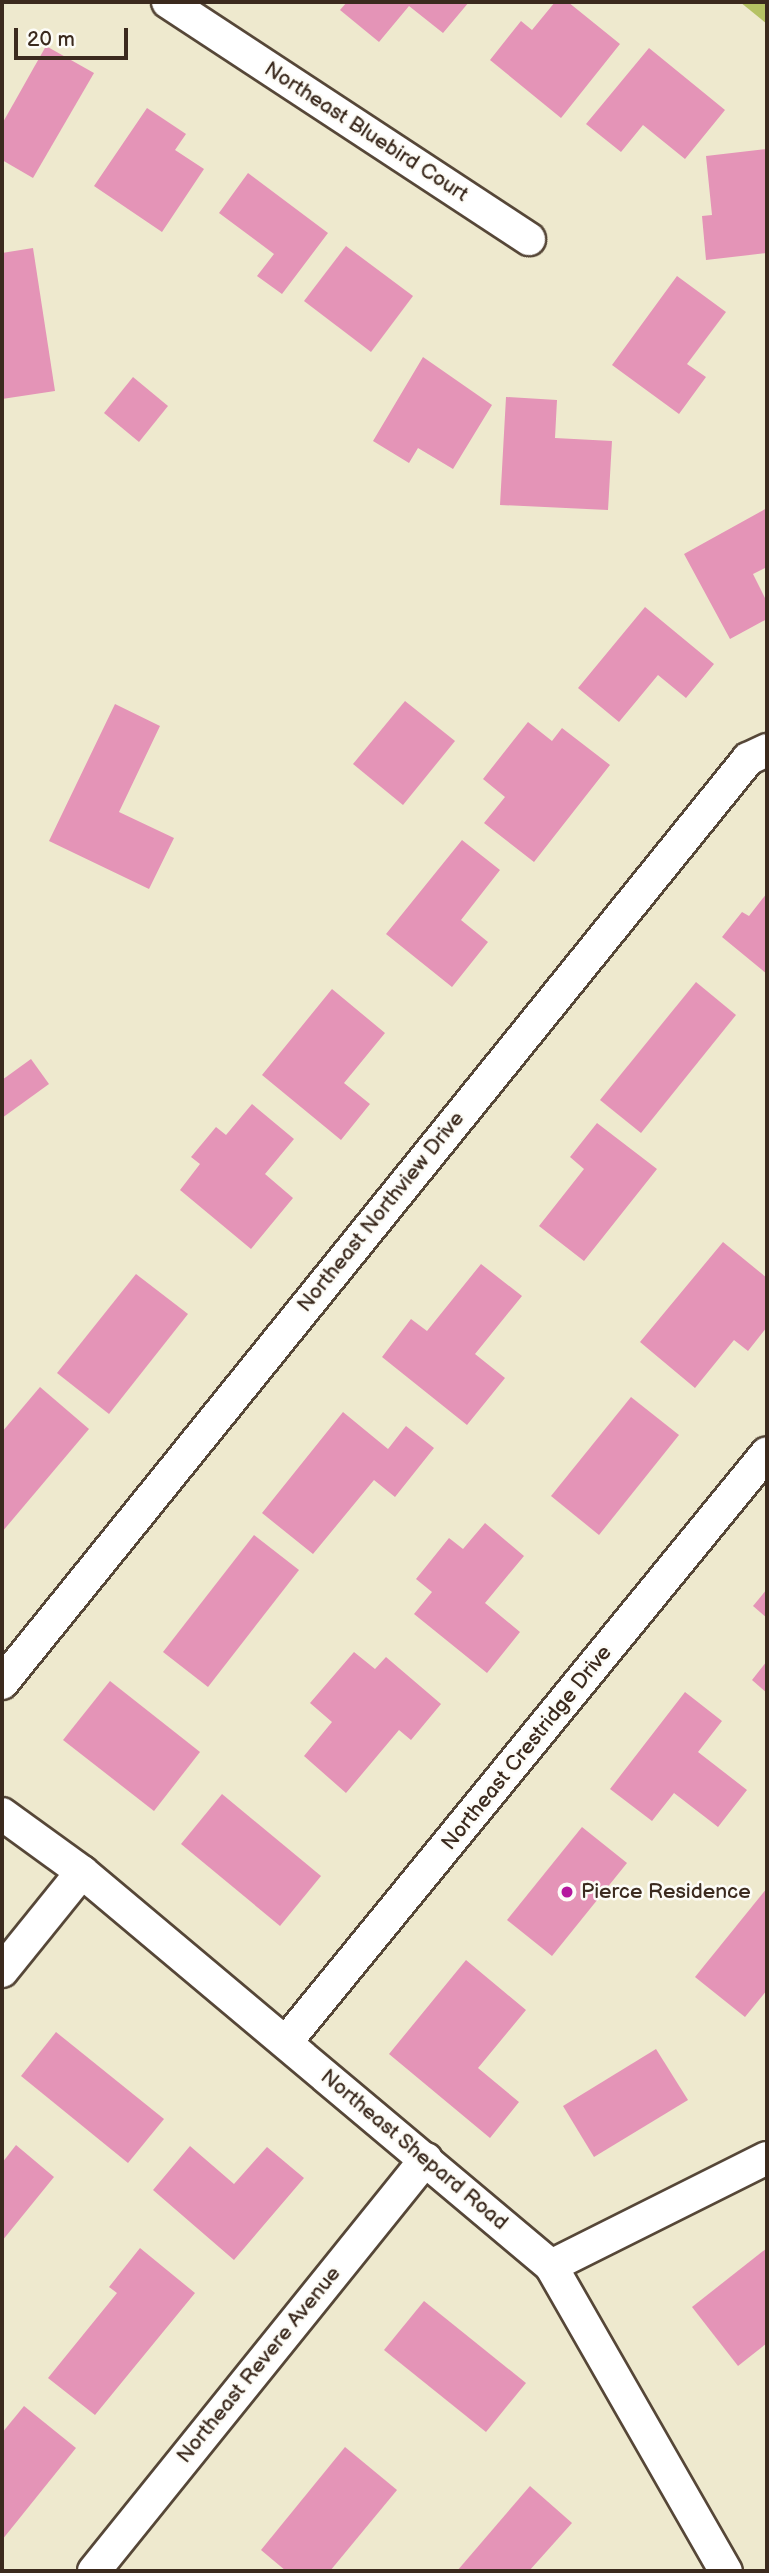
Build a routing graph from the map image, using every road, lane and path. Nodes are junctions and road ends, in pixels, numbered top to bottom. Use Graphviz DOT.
graph roads {
  1 [pos="167,2"];
  2 [pos="529,239"];
  3 [pos="767,750"];
  4 [pos="767,1453"];
  5 [pos="2,1683"];
  6 [pos="2,1814"];
  7 [pos="82,1872"];
  8 [pos="2,1971"];
  9 [pos="286,2042"];
  10 [pos="767,2158"];
  11 [pos="426,2159"];
  12 [pos="551,2266"];
  13 [pos="94,2571"];
  14 [pos="726,2571"];
  1 -- 2 [label="street, Northeast Bluebird Court"];
  3 -- 5 [label="street, Northeast Northview Drive"];
  4 -- 9 [label="street, Northeast Crestridge Drive"];
  6 -- 7 [label="street, Northeast Shepard Road"];
  7 -- 8 [label="street"];
  7 -- 9 [label="street, Northeast Shepard Road"];
  9 -- 11 [label="street, Northeast Shepard Road"];
  10 -- 12 [label="street"];
  11 -- 12 [label="street, Northeast Shepard Road"];
  11 -- 13 [label="street, Northeast Revere Avenue"];
  12 -- 14 [label="street, Northeast Shepard Road"];
}
